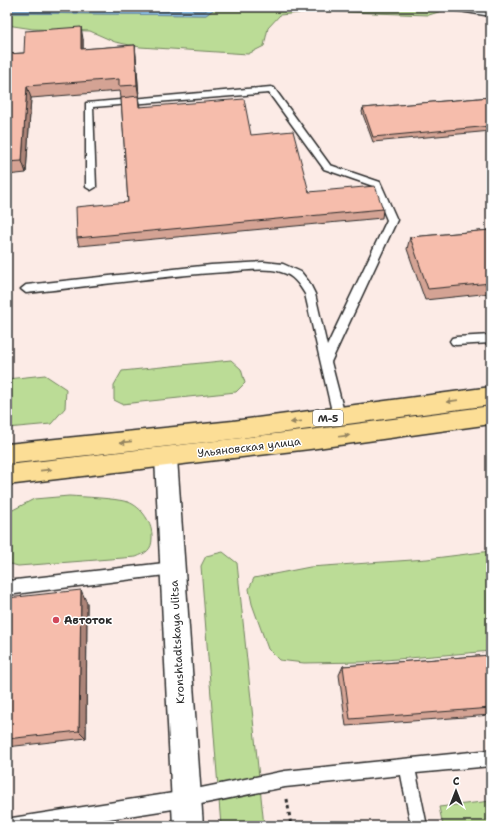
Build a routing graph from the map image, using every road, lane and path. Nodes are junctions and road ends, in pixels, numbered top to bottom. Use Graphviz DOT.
graph roads {
  1 [pos="447,7"];
  2 [pos="491,14"];
  3 [pos="91,187"];
  4 [pos="26,289"];
  5 [pos="491,339"];
  6 [pos="456,341"];
  7 [pos="325,362"];
  8 [pos="491,396"];
  9 [pos="491,415"];
  10 [pos="339,416"];
  11 [pos="165,448"];
  12 [pos="7,454"];
  13 [pos="7,475"];
  14 [pos="173,568"];
  15 [pos="7,588"];
  16 [pos="491,758"];
  17 [pos="407,766"];
  18 [pos="285,779"];
  19 [pos="186,799"];
  20 [pos="12,826"];
  21 [pos="188,826"];
  22 [pos="291,826"];
  23 [pos="419,826"];
  1 -- 2 [label="lane"];
  3 -- 7 [label="lane"];
  4 -- 7 [label="lane"];
  5 -- 6 [label="lane"];
  7 -- 10 [label="lane"];
  8 -- 10 [label="highway, Ульяновская улица / М-5, one-way"];
  11 -- 9 [label="highway, Ульяновская улица / М-5, one-way"];
  10 -- 11 [label="highway, Ульяновская улица / М-5, one-way"];
  11 -- 12 [label="highway, Ульяновская улица / М-5, one-way"];
  13 -- 11 [label="highway, Ульяновская улица / М-5, one-way"];
  11 -- 14 [label="street, Kronshtadtskaya ulitsa"];
  14 -- 15 [label="lane"];
  14 -- 19 [label="street, Kronshtadtskaya ulitsa"];
  16 -- 17 [label="lane"];
  17 -- 18 [label="lane"];
  17 -- 23 [label="lane"];
  18 -- 19 [label="lane"];
  18 -- 22 [label="path"];
  19 -- 20 [label="lane"];
  19 -- 21 [label="street, Kronshtadtskaya ulitsa"];
}
